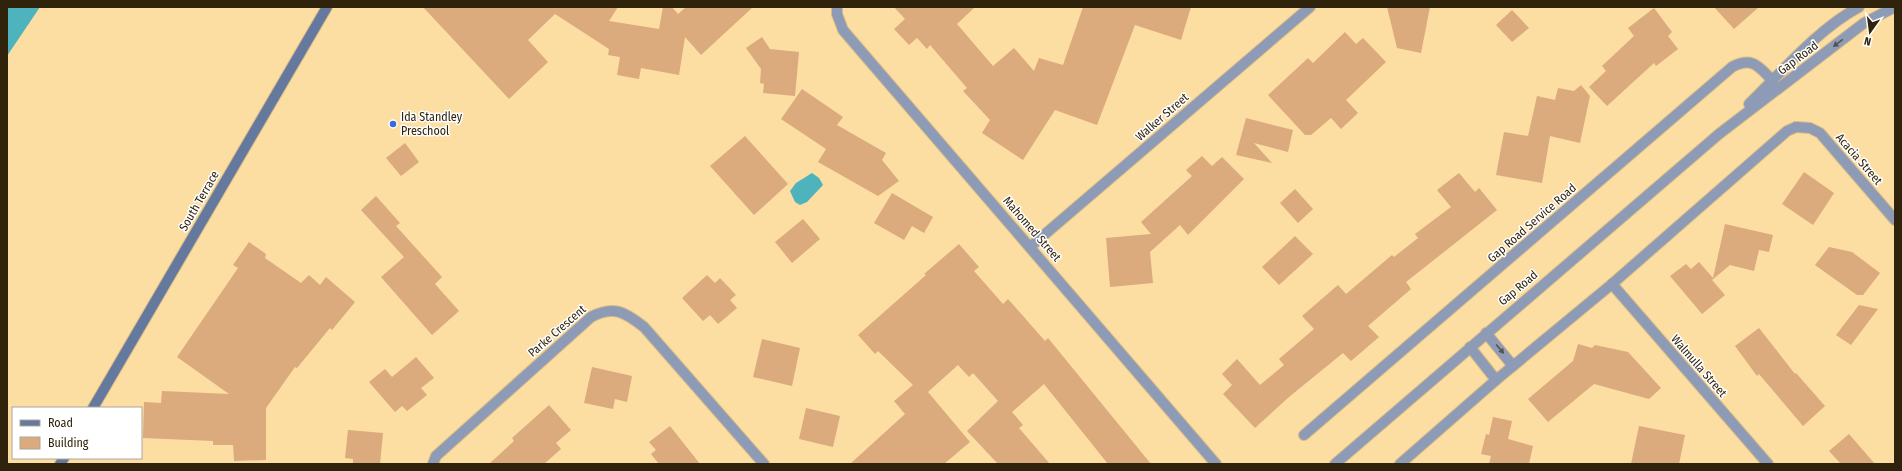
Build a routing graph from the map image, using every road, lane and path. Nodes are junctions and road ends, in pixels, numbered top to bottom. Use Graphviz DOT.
graph roads {
  1 [pos="327,7"];
  2 [pos="837,7"];
  3 [pos="1310,7"];
  4 [pos="1895,7"];
  5 [pos="1855,8"];
  6 [pos="1864,23"];
  7 [pos="1776,85"];
  8 [pos="1895,220"];
  9 [pos="1030,247"];
  10 [pos="1612,284"];
  11 [pos="1486,332"];
  12 [pos="1470,347"];
  13 [pos="1514,366"];
  14 [pos="1496,380"];
  15 [pos="94,407"];
  16 [pos="1304,435"];
  17 [pos="433,464"];
  18 [pos="764,464"];
  19 [pos="1216,464"];
  20 [pos="1335,464"];
  21 [pos="1400,464"];
  22 [pos="1768,464"];
  1 -- 15 [label="street, South Terrace"];
  2 -- 9 [label="street, Mahomed Street"];
  3 -- 9 [label="street, Walker Street"];
  4 -- 6 [label="street, Gap Road"];
  5 -- 6 [label="street"];
  5 -- 7 [label="street, Gap Road"];
  6 -- 7 [label="street, Gap Road, one-way"];
  7 -- 11 [label="street, Gap Road"];
  7 -- 16 [label="street, Gap Road Service Road"];
  8 -- 10 [label="street, Acacia Street"];
  9 -- 19 [label="street, Mahomed Street"];
  10 -- 13 [label="street"];
  10 -- 22 [label="street, Walmulla Street"];
  11 -- 12 [label="street, Gap Road"];
  11 -- 13 [label="street, one-way"];
  12 -- 14 [label="street"];
  12 -- 20 [label="street, Gap Road"];
  13 -- 14 [label="street"];
  14 -- 21 [label="street"];
  17 -- 18 [label="street, Parke Crescent"];
}
